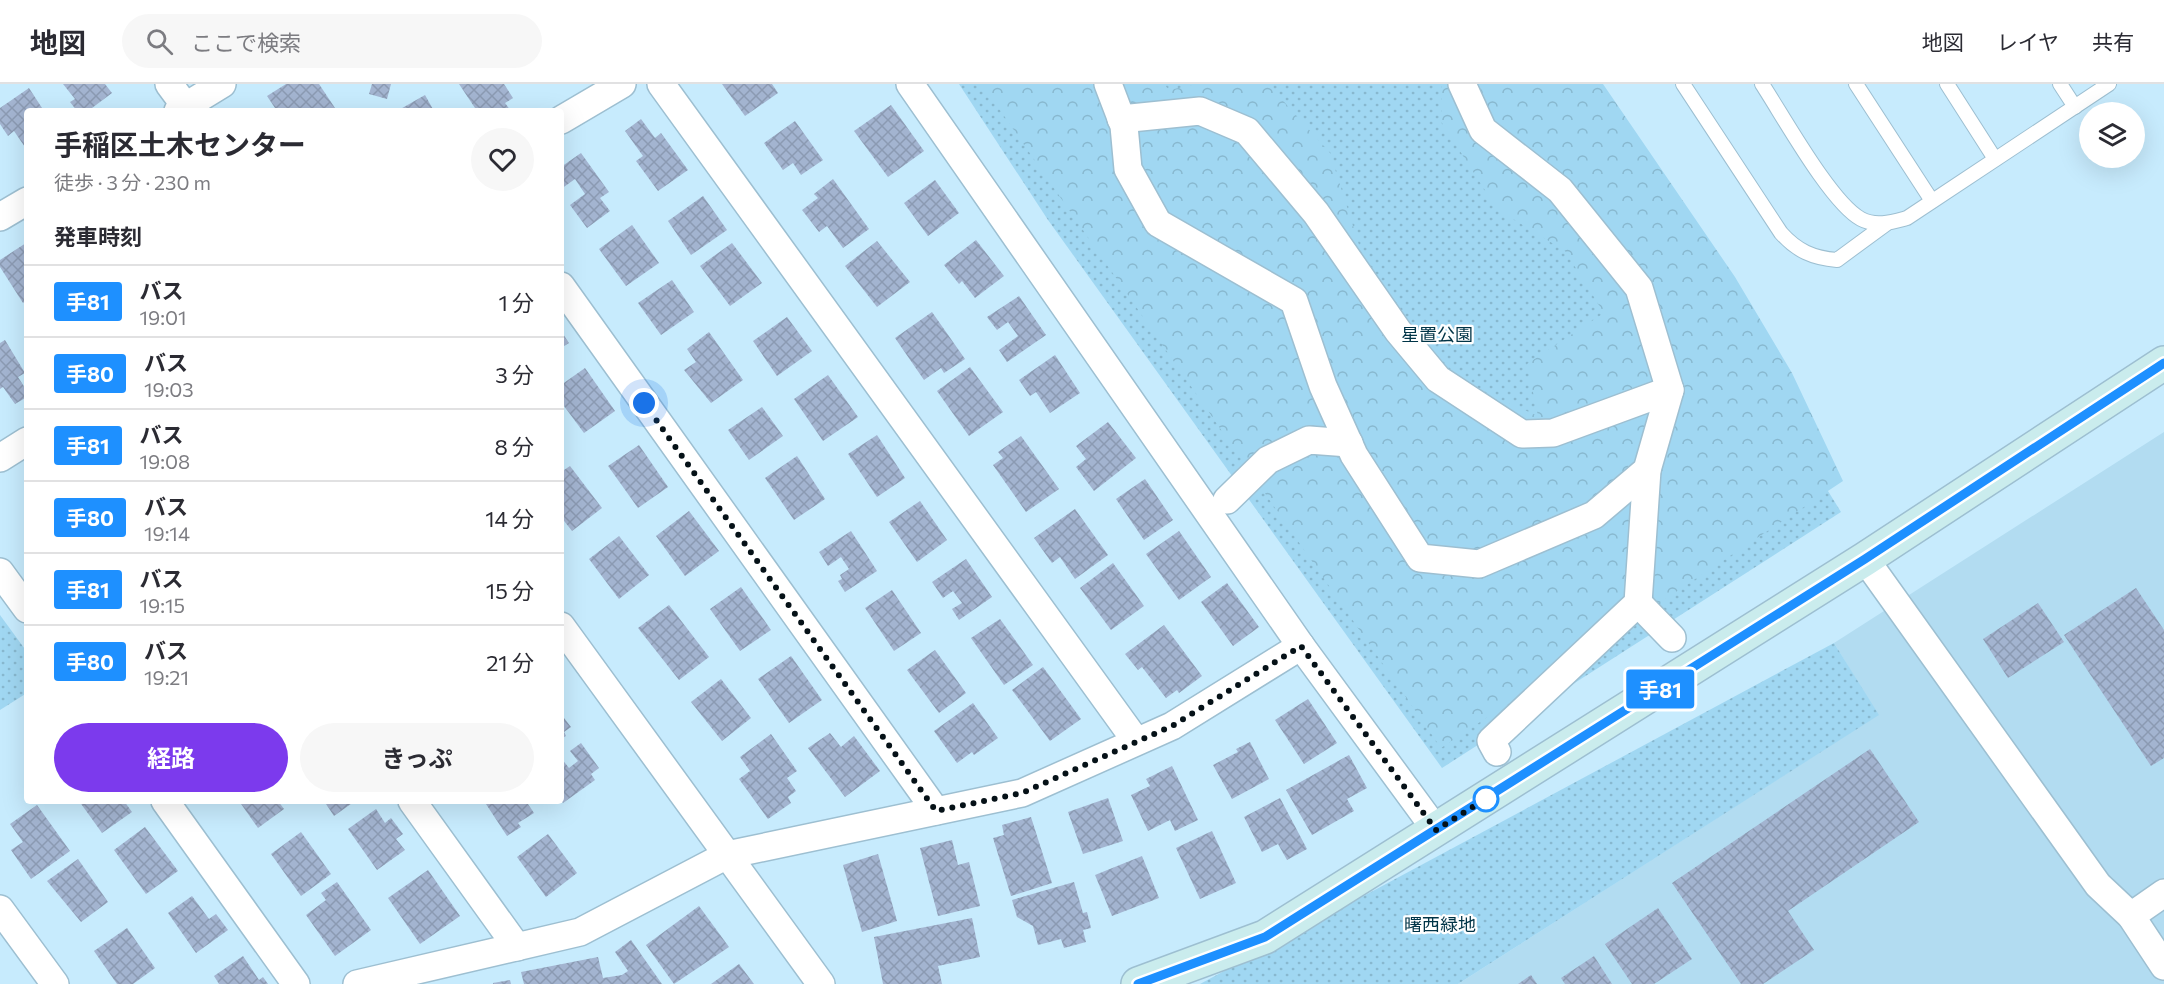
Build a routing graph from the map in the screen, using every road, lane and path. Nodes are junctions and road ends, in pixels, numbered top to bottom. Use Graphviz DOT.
graph roads {
  1 [pos="169,84"];
  2 [pos="222,84"];
  3 [pos="622,84"];
  4 [pos="661,84"];
  5 [pos="910,84"];
  6 [pos="1108,84"];
  7 [pos="1462,84"];
  8 [pos="1683,84"];
  9 [pos="1762,84"];
  10 [pos="1856,84"];
  11 [pos="1947,84"];
  12 [pos="2060,84"];
  13 [pos="2109,84"];
  14 [pos="2075,106"];
  15 [pos="183,108"];
  16 [pos="187,108"];
  17 [pos="564,118"];
  18 [pos="1121,119"];
  19 [pos="1995,159"];
  20 [pos="1932,201"];
  21 [pos="1886,224"];
  22 [pos="564,290"];
  23 [pos="2164,363"];
  24 [pos="1670,390"];
  25 [pos="24,443"];
  26 [pos="1349,443"];
  27 [pos="0,458"];
  28 [pos="1647,470"];
  29 [pos="1227,500"];
  30 [pos="1865,559"];
  31 [pos="0,572"];
  32 [pos="1638,603"];
  33 [pos="24,605"];
  34 [pos="564,630"];
  35 [pos="1672,638"];
  36 [pos="1301,646"];
  37 [pos="1136,741"];
  38 [pos="1497,752"];
  39 [pos="167,804"];
  40 [pos="414,804"];
  41 [pos="936,811"];
  42 [pos="1436,830"];
  43 [pos="727,855"];
  44 [pos="2164,894"];
  45 [pos="2131,916"];
  46 [pos="5,925"];
  47 [pos="517,947"];
  48 [pos="2164,966"];
  49 [pos="55,984"];
  50 [pos="296,984"];
  51 [pos="357,984"];
  52 [pos="821,984"];
  53 [pos="1138,984"];
  1 -- 15 [label="street"];
  2 -- 16 [label="street"];
  3 -- 17 [label="street"];
  4 -- 37 [label="street"];
  5 -- 36 [label="street"];
  6 -- 18 [label="street"];
  7 -- 24 [label="street"];
  8 -- 21 [label="lane"];
  9 -- 21 [label="lane"];
  10 -- 20 [label="lane"];
  11 -- 19 [label="lane"];
  12 -- 14 [label="lane"];
  13 -- 14 [label="lane"];
  14 -- 19 [label="lane"];
  18 -- 24 [label="street"];
  18 -- 26 [label="street"];
  19 -- 20 [label="lane"];
  20 -- 21 [label="lane"];
  22 -- 41 [label="street"];
  23 -- 30 [label="street"];
  24 -- 28 [label="street"];
  25 -- 27 [label="street"];
  26 -- 28 [label="street"];
  26 -- 29 [label="street"];
  28 -- 32 [label="street"];
  30 -- 42 [label="street"];
  30 -- 45 [label="street"];
  31 -- 33 [label="street"];
  32 -- 35 [label="street"];
  32 -- 38 [label="street"];
  34 -- 43 [label="street"];
  36 -- 37 [label="street"];
  36 -- 42 [label="street"];
  37 -- 41 [label="street"];
  39 -- 50 [label="street"];
  40 -- 47 [label="street"];
  41 -- 43 [label="street"];
  42 -- 53 [label="street"];
  43 -- 47 [label="street"];
  43 -- 52 [label="street"];
  44 -- 45 [label="street"];
  45 -- 48 [label="street"];
  46 -- 49 [label="street"];
  47 -- 51 [label="street"];
}
